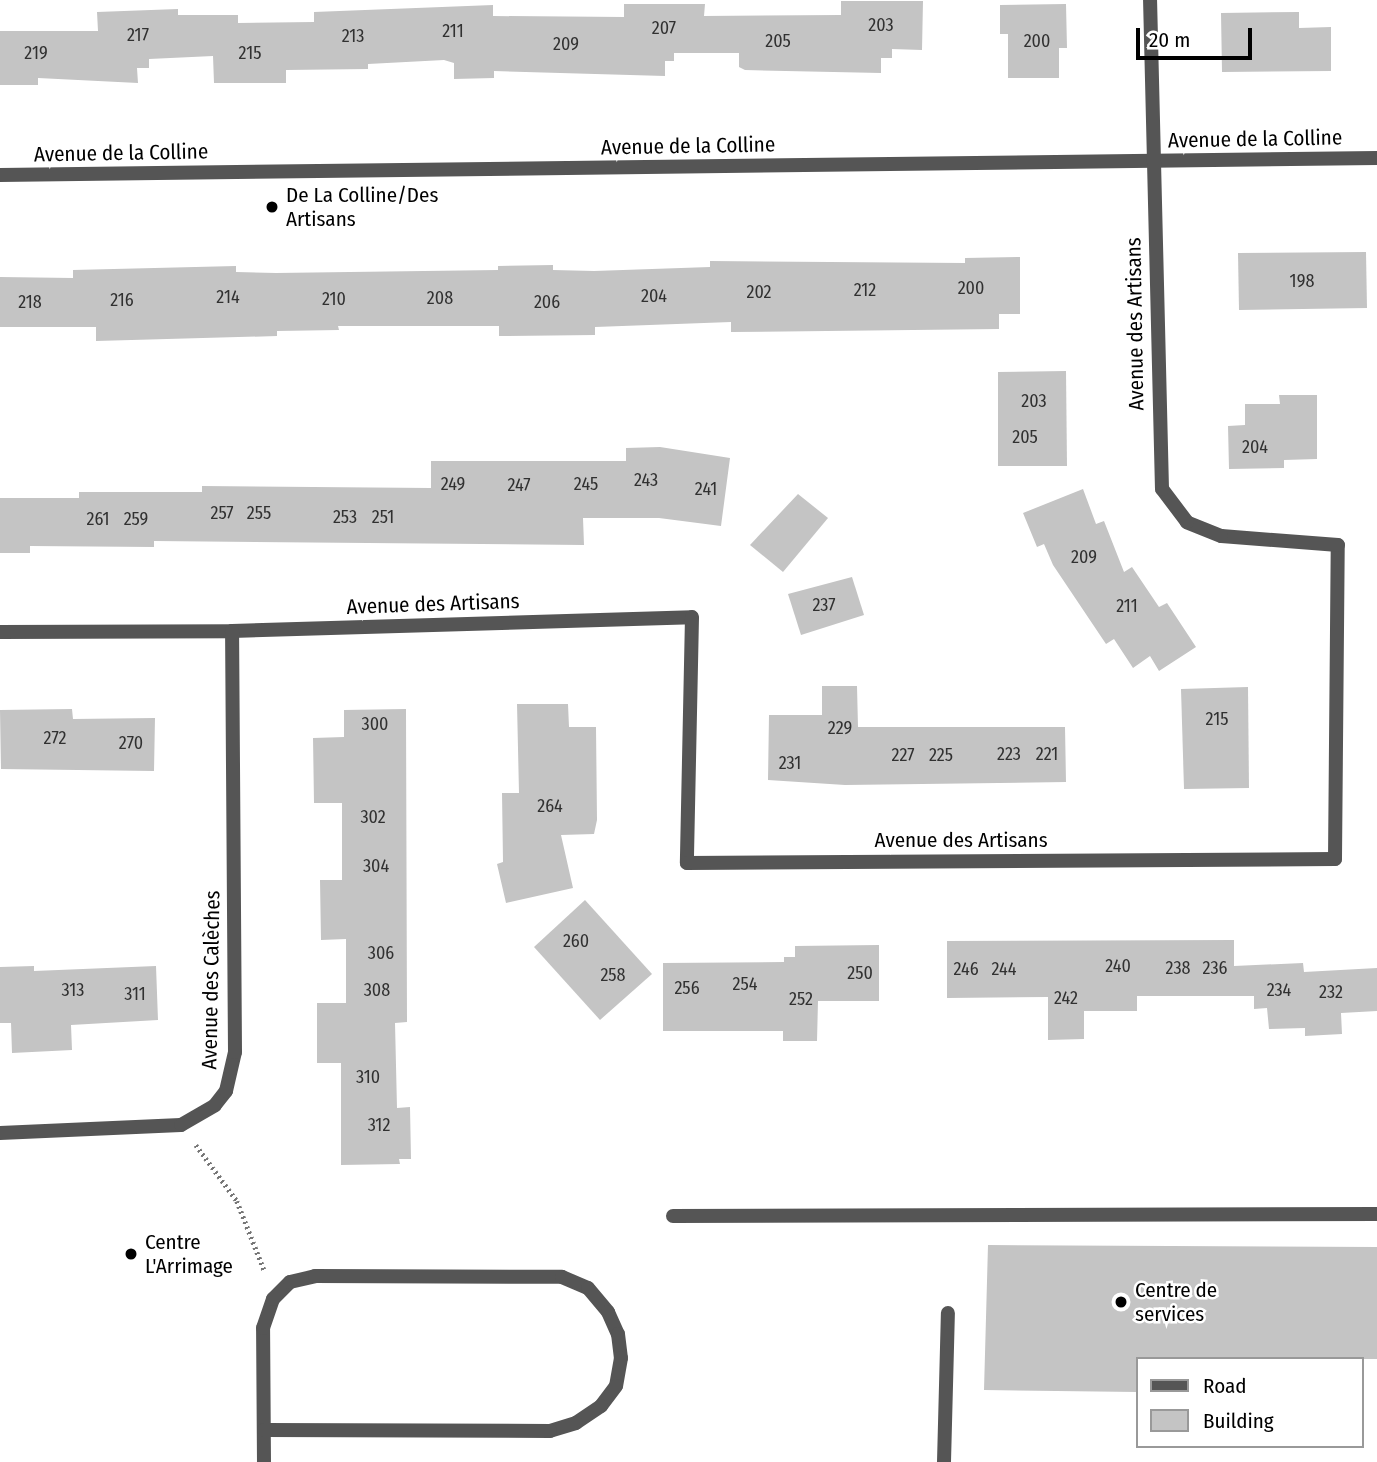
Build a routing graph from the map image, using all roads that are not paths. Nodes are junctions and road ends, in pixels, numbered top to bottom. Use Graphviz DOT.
graph roads {
  1 [pos="1150,0"];
  2 [pos="1377,158"];
  3 [pos="1153,162"];
  4 [pos="0,175"];
  5 [pos="232,631"];
  6 [pos="0,632"];
  7 [pos="0,1133"];
  8 [pos="1377,1214"];
  9 [pos="673,1216"];
  10 [pos="948,1313"];
  11 [pos="264,1430"];
  12 [pos="264,1462"];
  13 [pos="944,1462"];
  1 -- 3 [label="street"];
  2 -- 3 [label="street, Avenue de la Colline"];
  3 -- 4 [label="street, Avenue de la Colline"];
  3 -- 5 [label="street, Avenue des Artisans"];
  5 -- 6 [label="street, Avenue des Artisans"];
  5 -- 7 [label="street, Avenue des Calèches"];
  8 -- 9 [label="street"];
  10 -- 13 [label="street"];
  11 -- 11 [label="street"];
  11 -- 12 [label="street"];
}
